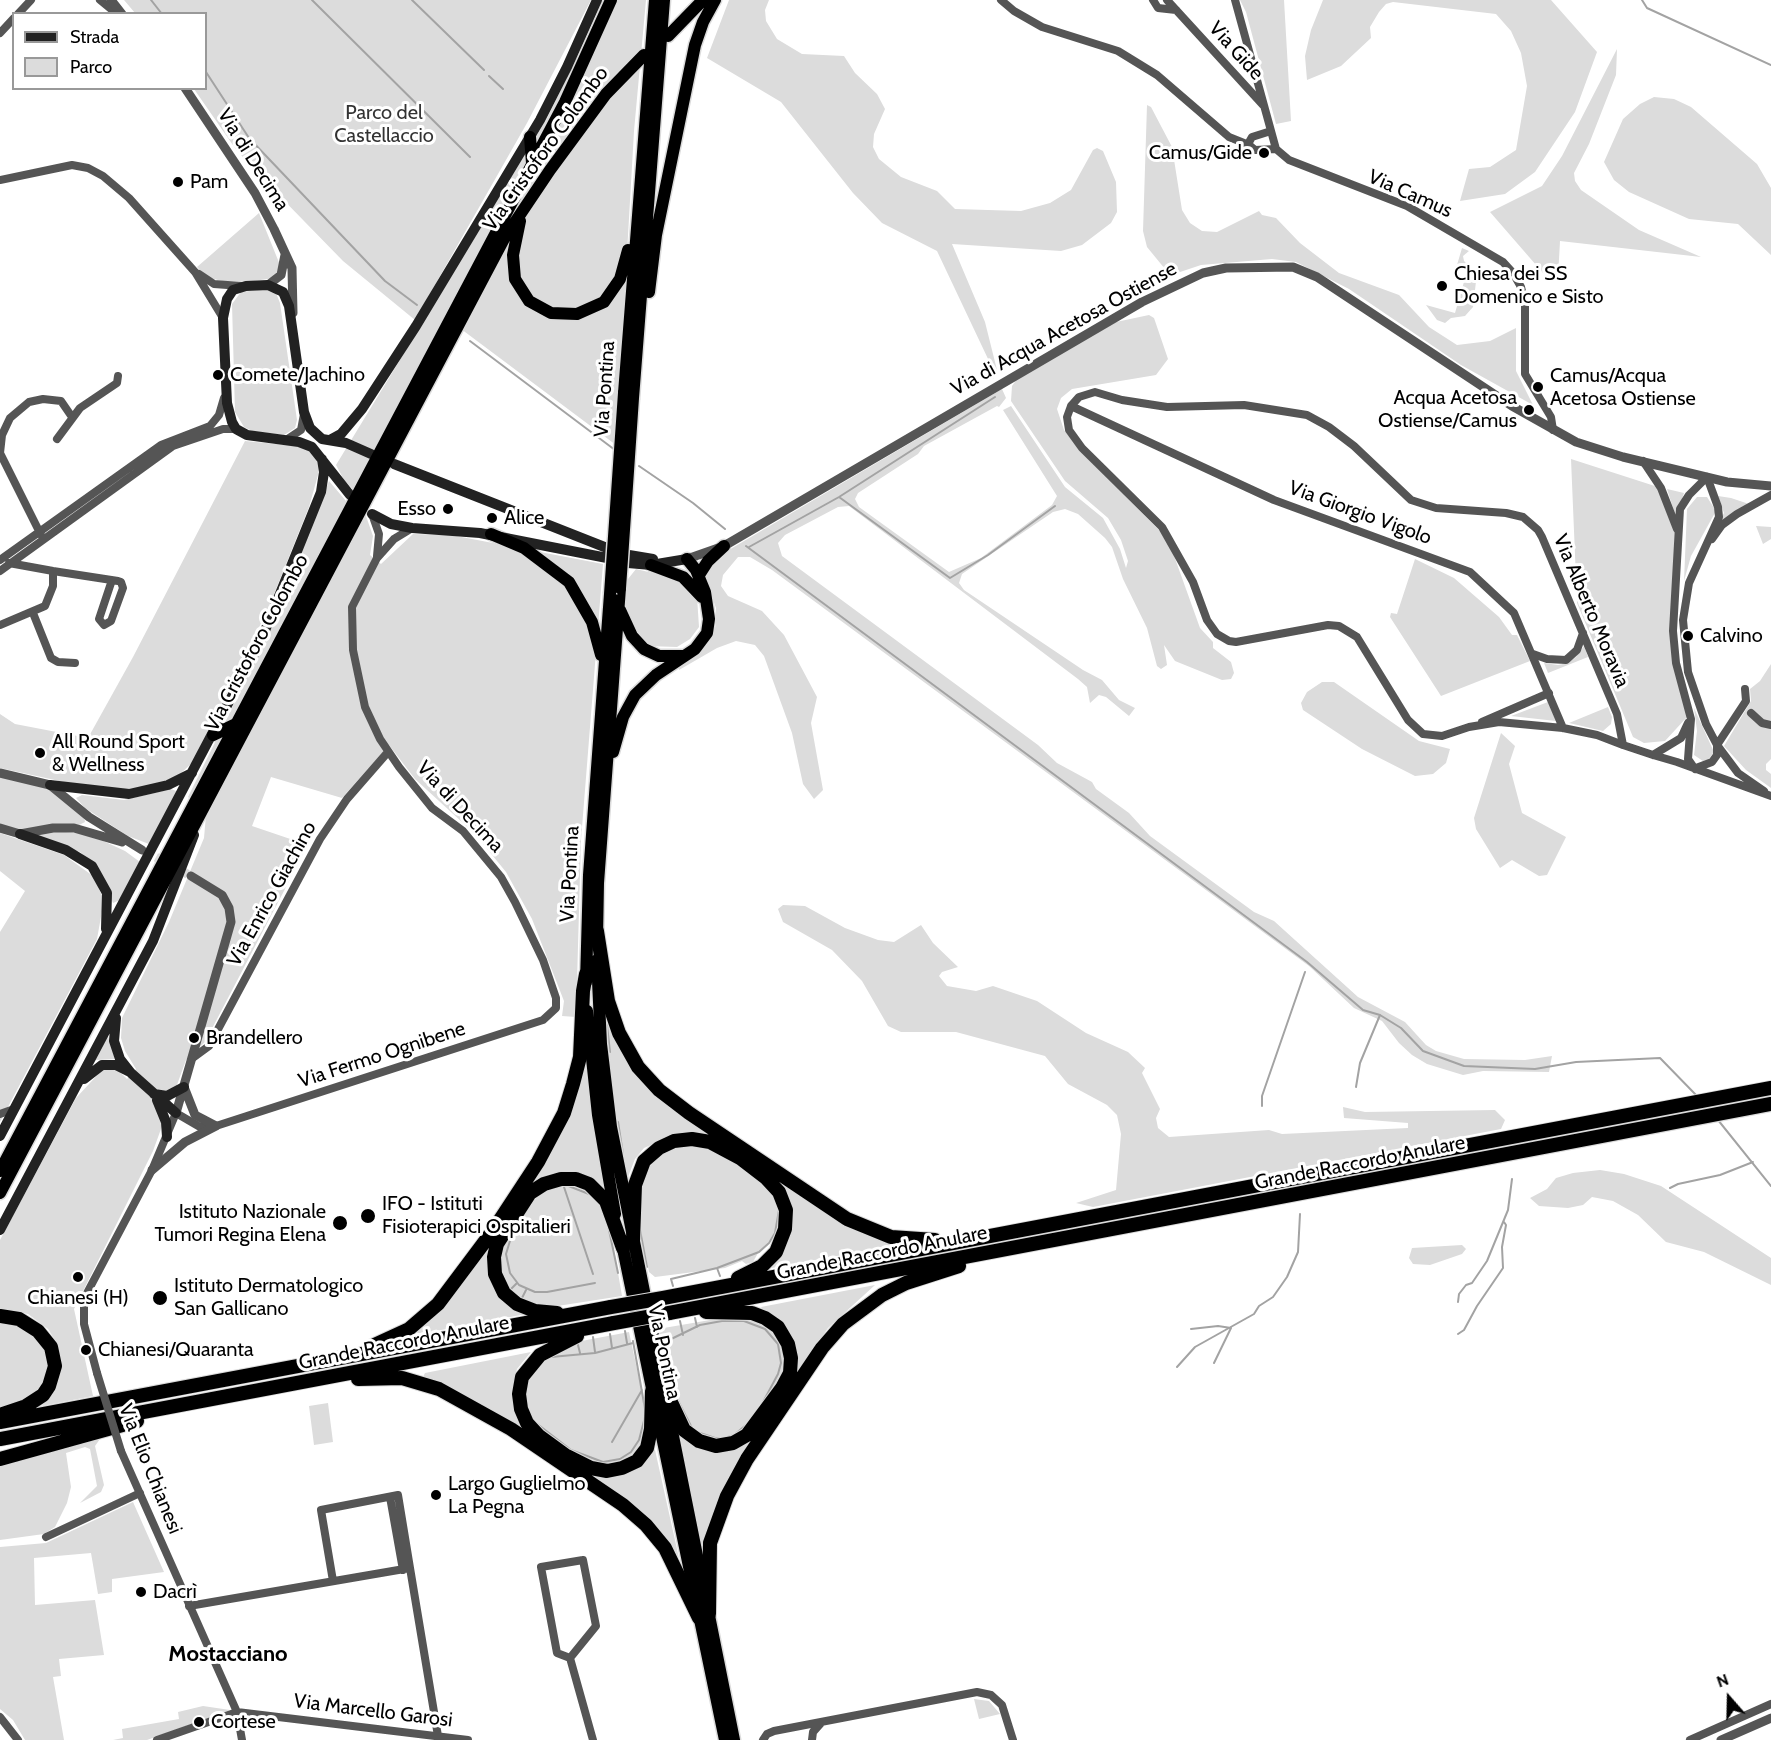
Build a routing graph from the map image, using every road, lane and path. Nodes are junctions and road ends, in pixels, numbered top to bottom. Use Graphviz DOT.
graph roads {
  1 [pos="31,0"];
  2 [pos="100,0"];
  3 [pos="111,0"];
  4 [pos="597,0"];
  5 [pos="611,0"];
  6 [pos="655,0"];
  7 [pos="664,0"];
  8 [pos="703,0"];
  9 [pos="715,0"];
  10 [pos="1001,0"];
  11 [pos="1153,0"];
  12 [pos="1167,0"];
  13 [pos="1235,0"];
  14 [pos="1176,10"];
  15 [pos="20,12"];
  16 [pos="115,12"];
  17 [pos="120,12"];
  18 [pos="12,20"];
  19 [pos="0,33"];
  20 [pos="668,36"];
  21 [pos="644,55"];
  22 [pos="185,90"];
  23 [pos="1264,106"];
  24 [pos="1271,131"];
  25 [pos="530,137"];
  26 [pos="1249,145"];
  27 [pos="1276,149"];
  28 [pos="532,164"];
  29 [pos="0,180"];
  30 [pos="639,200"];
  31 [pos="523,208"];
  32 [pos="284,253"];
  33 [pos="195,273"];
  34 [pos="268,285"];
  35 [pos="246,286"];
  36 [pos="223,318"];
  37 [pos="292,322"];
  38 [pos="638,340"];
  39 [pos="118,376"];
  40 [pos="226,387"];
  41 [pos="629,395"];
  42 [pos="1071,406"];
  43 [pos="304,412"];
  44 [pos="72,417"];
  45 [pos="236,429"];
  46 [pos="1553,430"];
  47 [pos="57,439"];
  48 [pos="286,440"];
  49 [pos="329,440"];
  50 [pos="0,453"];
  51 [pos="371,454"];
  52 [pos="322,459"];
  53 [pos="1643,461"];
  54 [pos="394,464"];
  55 [pos="1707,477"];
  56 [pos="1771,486"];
  57 [pos="350,495"];
  58 [pos="1771,495"];
  59 [pos="372,514"];
  60 [pos="551,526"];
  61 [pos="412,528"];
  62 [pos="1678,532"];
  63 [pos="491,534"];
  64 [pos="41,535"];
  65 [pos="537,544"];
  66 [pos="551,546"];
  67 [pos="724,546"];
  68 [pos="1703,550"];
  69 [pos="377,558"];
  70 [pos="1,559"];
  71 [pos="684,560"];
  72 [pos="11,563"];
  73 [pos="651,565"];
  74 [pos="0,571"];
  75 [pos="53,571"];
  76 [pos="699,575"];
  77 [pos="112,580"];
  78 [pos="615,591"];
  79 [pos="618,605"];
  80 [pos="708,605"];
  81 [pos="33,613"];
  82 [pos="0,625"];
  83 [pos="1583,633"];
  84 [pos="1533,654"];
  85 [pos="685,656"];
  86 [pos="75,663"];
  87 [pos="604,677"];
  88 [pos="1745,689"];
  89 [pos="1549,693"];
  90 [pos="1751,712"];
  91 [pos="1691,719"];
  92 [pos="236,724"];
  93 [pos="1771,725"];
  94 [pos="1469,727"];
  95 [pos="1563,728"];
  96 [pos="213,735"];
  97 [pos="1623,745"];
  98 [pos="1717,745"];
  99 [pos="388,752"];
  100 [pos="1653,755"];
  101 [pos="1695,769"];
  102 [pos="607,771"];
  103 [pos="1,773"];
  104 [pos="192,773"];
  105 [pos="50,785"];
  106 [pos="1771,796"];
  107 [pos="200,813"];
  108 [pos="89,817"];
  109 [pos="0,828"];
  110 [pos="81,830"];
  111 [pos="20,834"];
  112 [pos="191,876"];
  113 [pos="597,931"];
  114 [pos="103,940"];
  115 [pos="586,974"];
  116 [pos="118,1009"];
  117 [pos="555,1010"];
  118 [pos="194,1057"];
  119 [pos="131,1073"];
  120 [pos="184,1087"];
  121 [pos="1771,1088"];
  122 [pos="154,1094"];
  123 [pos="69,1098"];
  124 [pos="1771,1104"];
  125 [pos="15,1108"];
  126 [pos="176,1113"];
  127 [pos="0,1114"];
  128 [pos="216,1126"];
  129 [pos="0,1136"];
  130 [pos="167,1137"];
  131 [pos="152,1170"];
  132 [pos="0,1171"];
  133 [pos="0,1193"];
  134 [pos="0,1230"];
  135 [pos="1012,1232"];
  136 [pos="628,1245"];
  137 [pos="1017,1248"];
  138 [pos="706,1290"];
  139 [pos="592,1311"];
  140 [pos="673,1312"];
  141 [pos="0,1316"];
  142 [pos="609,1324"];
  143 [pos="345,1358"];
  144 [pos="293,1384"];
  145 [pos="657,1387"];
  146 [pos="186,1404"];
  147 [pos="0,1415"];
  148 [pos="0,1422"];
  149 [pos="0,1439"];
  150 [pos="0,1459"];
  151 [pos="140,1493"];
  152 [pos="46,1537"];
  153 [pos="406,1569"];
  154 [pos="333,1581"];
  155 [pos="189,1606"];
  156 [pos="704,1616"];
  157 [pos="570,1658"];
  158 [pos="1771,1704"];
  159 [pos="237,1712"];
  160 [pos="0,1717"];
  161 [pos="1771,1718"];
  162 [pos="822,1722"];
  163 [pos="438,1736"];
  164 [pos="452,1739"];
  165 [pos="18,1740"];
  166 [pos="157,1740"];
  167 [pos="242,1740"];
  168 [pos="468,1740"];
  169 [pos="593,1740"];
  170 [pos="725,1740"];
  171 [pos="734,1740"];
  172 [pos="763,1740"];
  173 [pos="812,1740"];
  174 [pos="1013,1740"];
  175 [pos="1690,1740"];
  176 [pos="1721,1740"];
  1 -- 15 [label="street"];
  2 -- 16 [label="street"];
  3 -- 17 [label="street"];
  4 -- 25 [label="main road, Via Cristoforo Colombo"];
  5 -- 28 [label="highway, Via Cristoforo Colombo"];
  6 -- 30 [label="highway, Via Pontina"];
  7 -- 38 [label="highway, Via Pontina"];
  8 -- 20 [label="highway"];
  9 -- 38 [label="highway"];
  10 -- 26 [label="street"];
  11 -- 14 [label="street"];
  12 -- 14 [label="street, Via Gide"];
  13 -- 23 [label="street"];
  14 -- 23 [label="street, Via Gide"];
  18 -- 19 [label="street"];
  21 -- 31 [label="highway, Via Cristoforo Colombo"];
  22 -- 32 [label="street, Via di Decima"];
  23 -- 24 [label="street"];
  24 -- 26 [label="street"];
  24 -- 27 [label="street"];
  25 -- 28 [label="highway"];
  25 -- 49 [label="main road, Via Cristoforo Colombo"];
  26 -- 27 [label="street"];
  27 -- 46 [label="street, Via Camus"];
  28 -- 92 [label="highway, Via Cristoforo Colombo"];
  29 -- 33 [label="street"];
  30 -- 31 [label="highway"];
  30 -- 41 [label="highway, Via Pontina"];
  31 -- 107 [label="highway, Via Cristoforo Colombo"];
  32 -- 34 [label="street"];
  32 -- 37 [label="street, Via di Decima"];
  33 -- 35 [label="street"];
  33 -- 36 [label="street"];
  34 -- 35 [label="main road"];
  34 -- 37 [label="main road, Via di Decima"];
  35 -- 36 [label="main road"];
  36 -- 40 [label="main road"];
  37 -- 43 [label="main road, Via di Decima"];
  38 -- 41 [label="highway, Via Pontina"];
  39 -- 44 [label="street"];
  40 -- 45 [label="main road"];
  40 -- 64 [label="street"];
  41 -- 78 [label="highway, Via Pontina, bridge"];
  42 -- 83 [label="street, Via Alberto Moravia"];
  42 -- 84 [label="street, Via Giorgio Vigolo"];
  42 -- 94 [label="street"];
  43 -- 48 [label="street"];
  43 -- 49 [label="main road, Via di Decima"];
  44 -- 47 [label="street"];
  44 -- 50 [label="street"];
  45 -- 48 [label="main road"];
  45 -- 64 [label="street"];
  46 -- 53 [label="street, Via di Acqua Acetosa Ostiense"];
  46 -- 67 [label="street, Via di Acqua Acetosa Ostiense"];
  48 -- 52 [label="main road"];
  49 -- 51 [label="main road"];
  50 -- 64 [label="street"];
  52 -- 57 [label="main road"];
  52 -- 96 [label="main road, Via Cristoforo Colombo"];
  53 -- 55 [label="street, Via di Acqua Acetosa Ostiense"];
  53 -- 62 [label="street"];
  54 -- 60 [label="main road"];
  55 -- 56 [label="street, Via di Acqua Acetosa Ostiense"];
  55 -- 62 [label="street"];
  55 -- 68 [label="street"];
  58 -- 68 [label="street"];
  59 -- 61 [label="main road"];
  59 -- 69 [label="street, Via di Decima"];
  60 -- 65 [label="main road"];
  60 -- 66 [label="main road"];
  60 -- 66 [label="main road"];
  61 -- 63 [label="main road"];
  61 -- 69 [label="street, Via di Decima"];
  62 -- 91 [label="street"];
  63 -- 65 [label="main road"];
  63 -- 87 [label="highway"];
  64 -- 70 [label="street"];
  64 -- 72 [label="street"];
  65 -- 66 [label="main road"];
  67 -- 71 [label="street, Via di Acqua Acetosa Ostiense"];
  67 -- 76 [label="highway"];
  68 -- 98 [label="street"];
  69 -- 99 [label="street, Via di Decima"];
  70 -- 72 [label="street"];
  71 -- 73 [label="main road, Via di Acqua Acetosa Ostiense"];
  71 -- 73 [label="main road, Via di Acqua Acetosa Ostiense"];
  71 -- 76 [label="highway"];
  72 -- 74 [label="street"];
  72 -- 75 [label="street"];
  73 -- 80 [label="highway"];
  75 -- 77 [label="street"];
  75 -- 81 [label="street"];
  76 -- 80 [label="highway"];
  77 -- 77 [label="street"];
  78 -- 79 [label="highway, Via Pontina"];
  78 -- 87 [label="highway, Via Pontina"];
  79 -- 85 [label="highway"];
  79 -- 102 [label="highway, Via Pontina"];
  80 -- 85 [label="highway"];
  81 -- 82 [label="street"];
  81 -- 86 [label="street"];
  83 -- 84 [label="street"];
  83 -- 97 [label="street, Via Alberto Moravia"];
  84 -- 89 [label="street, Via Giorgio Vigolo"];
  85 -- 102 [label="highway"];
  87 -- 115 [label="highway, Via Pontina"];
  88 -- 98 [label="street"];
  89 -- 94 [label="street"];
  89 -- 95 [label="street, Via Giorgio Vigolo"];
  90 -- 93 [label="street"];
  91 -- 100 [label="street"];
  91 -- 101 [label="street"];
  92 -- 96 [label="highway"];
  92 -- 132 [label="highway, Via Cristoforo Colombo"];
  94 -- 95 [label="street"];
  95 -- 97 [label="street"];
  96 -- 104 [label="main road, Via Cristoforo Colombo"];
  97 -- 100 [label="street"];
  98 -- 101 [label="street"];
  98 -- 106 [label="street"];
  99 -- 117 [label="street, Via di Decima"];
  99 -- 118 [label="street, Via Enrico Giachino"];
  100 -- 101 [label="street"];
  101 -- 106 [label="street"];
  102 -- 113 [label="highway, Via Pontina"];
  103 -- 105 [label="street"];
  104 -- 105 [label="main road"];
  104 -- 114 [label="main road, Via Cristoforo Colombo"];
  105 -- 108 [label="street"];
  107 -- 116 [label="main road, Via Cristoforo Colombo"];
  107 -- 133 [label="highway, Via Cristoforo Colombo"];
  108 -- 110 [label="street"];
  108 -- 110 [label="street"];
  109 -- 111 [label="street"];
  110 -- 111 [label="street"];
  111 -- 114 [label="main road"];
  112 -- 118 [label="street"];
  113 -- 135 [label="highway"];
  113 -- 136 [label="highway, Via Pontina"];
  114 -- 125 [label="main road, Via Cristoforo Colombo"];
  115 -- 136 [label="highway, Via Pontina"];
  115 -- 143 [label="highway"];
  116 -- 119 [label="main road"];
  116 -- 123 [label="main road, Via Cristoforo Colombo"];
  117 -- 128 [label="street, Via Fermo Ognibene"];
  118 -- 120 [label="street"];
  119 -- 122 [label="main road"];
  119 -- 123 [label="main road"];
  120 -- 122 [label="main road"];
  120 -- 126 [label="street"];
  120 -- 128 [label="street"];
  121 -- 135 [label="highway, Grande Raccordo Anulare"];
  122 -- 126 [label="main road"];
  122 -- 130 [label="main road"];
  123 -- 134 [label="main road, Via Cristoforo Colombo"];
  124 -- 137 [label="highway, Grande Raccordo Anulare"];
  125 -- 127 [label="street"];
  125 -- 129 [label="main road, Via Cristoforo Colombo"];
  126 -- 128 [label="street"];
  126 -- 130 [label="street, Via Elio Chianesi"];
  128 -- 131 [label="street"];
  130 -- 131 [label="street, Via Elio Chianesi"];
  131 -- 151 [label="street, Via Elio Chianesi, bridge"];
  135 -- 138 [label="highway, Grande Raccordo Anulare"];
  136 -- 138 [label="highway"];
  136 -- 139 [label="highway"];
  136 -- 145 [label="highway, Via Pontina"];
  137 -- 140 [label="highway, Grande Raccordo Anulare"];
  137 -- 156 [label="highway"];
  138 -- 139 [label="highway, Grande Raccordo Anulare, bridge"];
  139 -- 143 [label="highway, Grande Raccordo Anulare"];
  140 -- 142 [label="highway, Grande Raccordo Anulare, bridge"];
  140 -- 145 [label="highway"];
  141 -- 147 [label="highway"];
  142 -- 144 [label="highway, Grande Raccordo Anulare"];
  142 -- 145 [label="highway"];
  143 -- 148 [label="highway, Grande Raccordo Anulare"];
  144 -- 146 [label="highway, Grande Raccordo Anulare"];
  144 -- 156 [label="highway"];
  145 -- 156 [label="highway, Via Pontina"];
  146 -- 149 [label="highway, Grande Raccordo Anulare"];
  146 -- 150 [label="highway"];
  151 -- 152 [label="street"];
  151 -- 155 [label="street, Via Elio Chianesi"];
  153 -- 154 [label="street"];
  153 -- 154 [label="street"];
  153 -- 163 [label="street"];
  154 -- 155 [label="street"];
  155 -- 159 [label="street, Via Elio Chianesi"];
  156 -- 170 [label="highway, Via Pontina"];
  156 -- 171 [label="highway, Via Pontina"];
  157 -- 157 [label="street"];
  157 -- 169 [label="street"];
  158 -- 175 [label="street"];
  159 -- 163 [label="street, Via Marcello Garosi"];
  159 -- 166 [label="street"];
  159 -- 167 [label="street, Via Elio Chianesi"];
  160 -- 165 [label="street"];
  161 -- 176 [label="street"];
  162 -- 172 [label="street"];
  162 -- 173 [label="street"];
  162 -- 174 [label="street"];
  163 -- 164 [label="street, Via Marcello Garosi"];
  164 -- 168 [label="street, Via Marcello Garosi"];
}
